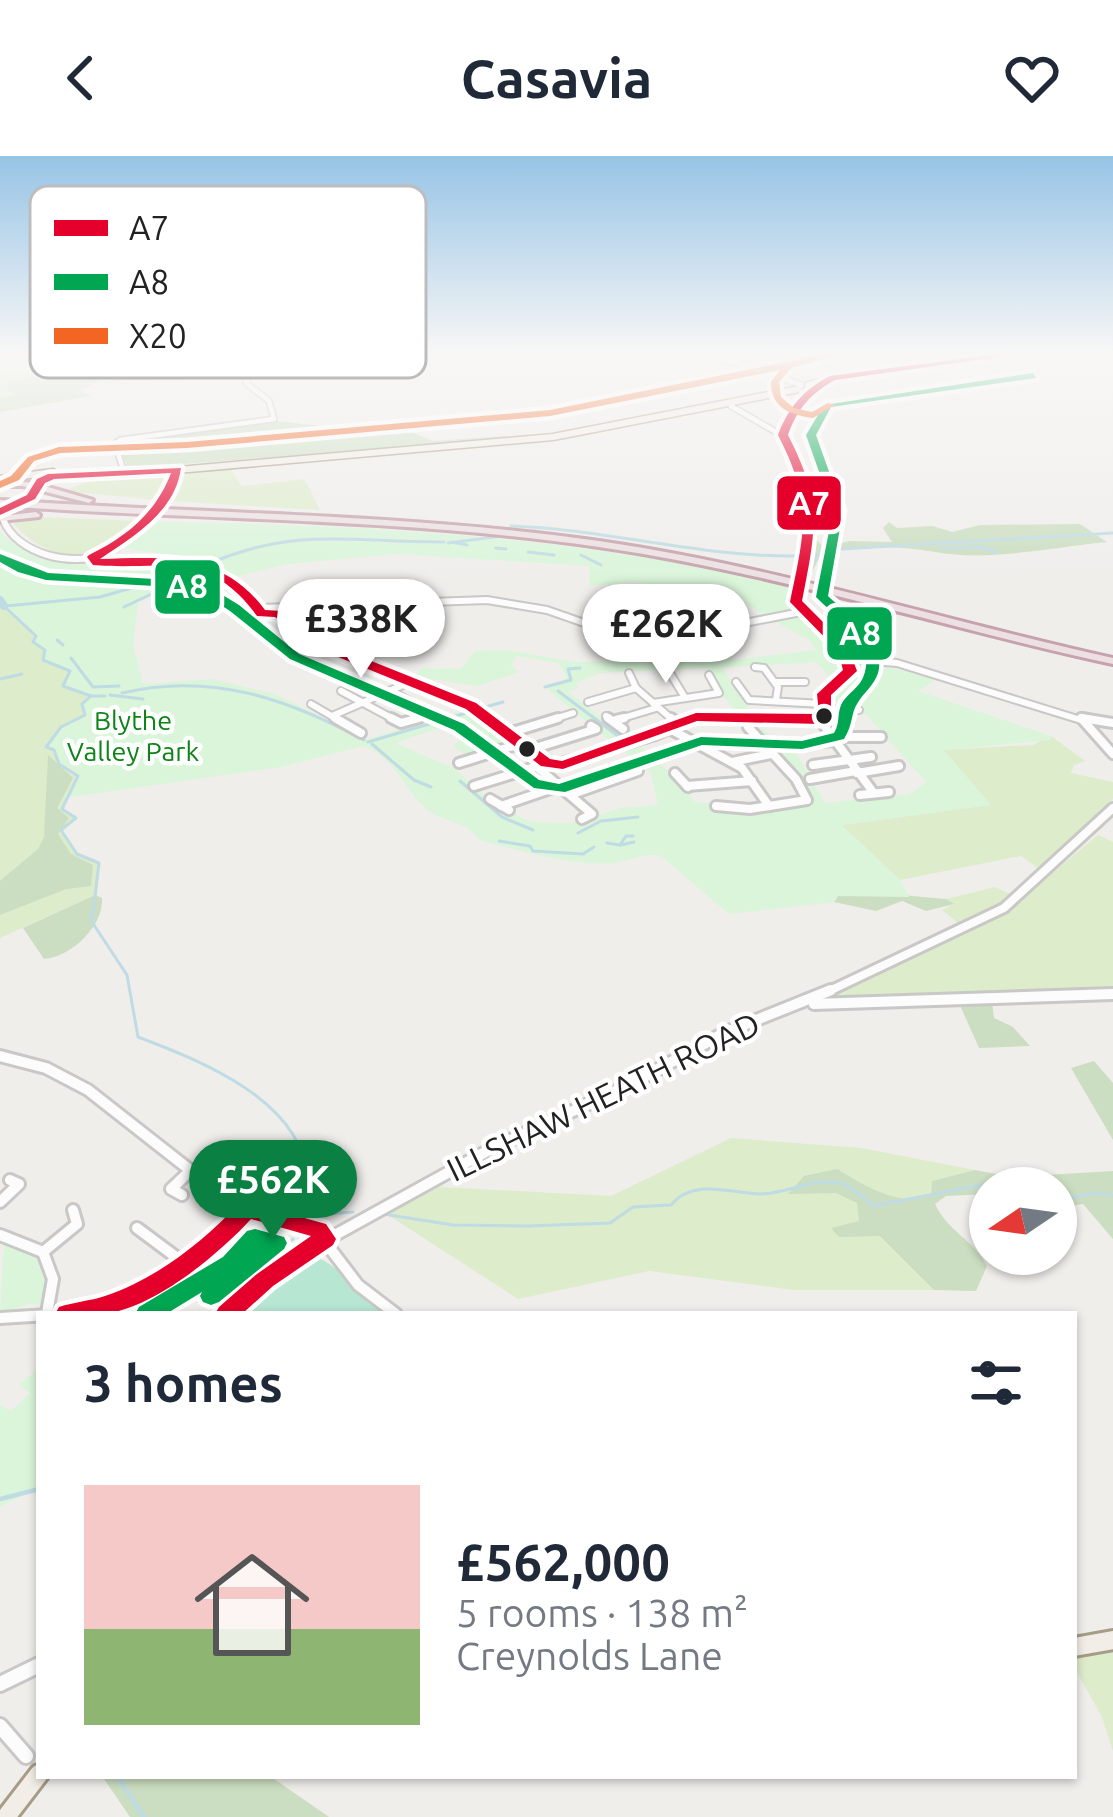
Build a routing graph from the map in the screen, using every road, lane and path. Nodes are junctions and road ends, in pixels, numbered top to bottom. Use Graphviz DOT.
graph roads {
  1 [pos="197,430"];
  2 [pos="590,430"];
  3 [pos="772,430"];
  4 [pos="785,430"];
  5 [pos="783,436"];
  6 [pos="178,469"];
  7 [pos="124,471"];
  8 [pos="0,482"];
  9 [pos="35,493"];
  10 [pos="5,510"];
  11 [pos="185,515"];
  12 [pos="331,518"];
  13 [pos="105,554"];
  14 [pos="93,557"];
  15 [pos="115,558"];
  16 [pos="280,608"];
  17 [pos="801,612"];
  18 [pos="850,659"];
  19 [pos="1113,659"];
  20 [pos="759,668"];
  21 [pos="679,670"];
  22 [pos="641,672"];
  23 [pos="709,675"];
  24 [pos="412,681"];
  25 [pos="736,682"];
  26 [pos="775,682"];
  27 [pos="805,682"];
  28 [pos="636,688"];
  29 [pos="341,691"];
  30 [pos="392,692"];
  31 [pos="683,696"];
  32 [pos="776,700"];
  33 [pos="587,702"];
  34 [pos="364,703"];
  35 [pos="311,704"];
  36 [pos="654,705"];
  37 [pos="825,706"];
  38 [pos="859,710"];
  39 [pos="332,716"];
  40 [pos="606,716"];
  41 [pos="582,718"];
  42 [pos="1082,718"];
  43 [pos="616,720"];
  44 [pos="820,720"];
  45 [pos="1113,723"];
  46 [pos="672,726"];
  47 [pos="595,729"];
  48 [pos="623,729"];
  49 [pos="746,731"];
  50 [pos="361,734"];
  51 [pos="506,734"];
  52 [pos="882,737"];
  53 [pos="831,739"];
  54 [pos="519,744"];
  55 [pos="789,745"];
  56 [pos="529,750"];
  57 [pos="771,754"];
  58 [pos="1113,754"];
  59 [pos="871,757"];
  60 [pos="847,760"];
  61 [pos="732,762"];
  62 [pos="459,763"];
  63 [pos="541,765"];
  64 [pos="813,765"];
  65 [pos="899,766"];
  66 [pos="638,771"];
  67 [pos="856,772"];
  68 [pos="675,773"];
  69 [pos="810,778"];
  70 [pos="752,781"];
  71 [pos="475,786"];
  72 [pos="559,786"];
  73 [pos="873,792"];
  74 [pos="889,792"];
  75 [pos="570,795"];
  76 [pos="860,795"];
  77 [pos="490,799"];
  78 [pos="716,806"];
  79 [pos="769,806"];
  80 [pos="1113,808"];
  81 [pos="603,812"];
  82 [pos="1113,994"];
  83 [pos="824,999"];
  84 [pos="0,1056"];
  85 [pos="190,1171"];
  86 [pos="10,1180"];
  87 [pos="182,1195"];
  88 [pos="0,1202"];
  89 [pos="73,1210"];
  90 [pos="247,1210"];
  91 [pos="137,1228"];
  92 [pos="0,1235"];
  93 [pos="325,1239"];
  94 [pos="43,1252"];
  95 [pos="184,1263"];
  96 [pos="153,1281"];
  97 [pos="175,1297"];
  98 [pos="46,1311"];
  99 [pos="94,1311"];
  100 [pos="229,1311"];
  101 [pos="392,1311"];
  102 [pos="36,1314"];
  103 [pos="0,1318"];
  104 [pos="1113,1640"];
  105 [pos="1077,1646"];
  106 [pos="36,1666"];
  107 [pos="0,1684"];
  108 [pos="0,1726"];
  109 [pos="32,1765"];
  110 [pos="6,1817"];
  1 -- 7 [label="street"];
  2 -- 6 [label="main road"];
  3 -- 5 [label="street"];
  4 -- 5 [label="street"];
  5 -- 17 [label="street, bridge"];
  6 -- 7 [label="main road"];
  6 -- 13 [label="street, bridge"];
  7 -- 8 [label="main road"];
  7 -- 9 [label="main road"];
  8 -- 9 [label="highway"];
  9 -- 10 [label="highway, bridge"];
  9 -- 12 [label="highway"];
  10 -- 11 [label="highway"];
  10 -- 11 [label="highway"];
  10 -- 12 [label="highway"];
  10 -- 14 [label="street"];
  11 -- 19 [label="highway"];
  12 -- 19 [label="highway"];
  13 -- 14 [label="street"];
  13 -- 15 [label="street"];
  14 -- 15 [label="street"];
  15 -- 16 [label="street"];
  15 -- 16 [label="street"];
  16 -- 17 [label="street"];
  16 -- 24 [label="street"];
  17 -- 18 [label="street"];
  18 -- 37 [label="street"];
  18 -- 42 [label="street"];
  20 -- 26 [label="street"];
  21 -- 31 [label="street"];
  22 -- 28 [label="street"];
  23 -- 31 [label="street"];
  24 -- 30 [label="street"];
  24 -- 51 [label="street"];
  25 -- 32 [label="street"];
  26 -- 27 [label="street"];
  26 -- 32 [label="street"];
  28 -- 33 [label="street"];
  28 -- 36 [label="street"];
  29 -- 34 [label="street"];
  30 -- 34 [label="street"];
  30 -- 34 [label="street"];
  31 -- 36 [label="street"];
  32 -- 37 [label="street"];
  34 -- 39 [label="street"];
  35 -- 39 [label="street"];
  36 -- 43 [label="street"];
  36 -- 46 [label="street"];
  37 -- 38 [label="street"];
  37 -- 44 [label="street"];
  39 -- 50 [label="street"];
  40 -- 43 [label="street"];
  41 -- 51 [label="street"];
  42 -- 45 [label="street"];
  42 -- 58 [label="street"];
  43 -- 48 [label="street"];
  44 -- 46 [label="street"];
  44 -- 53 [label="street"];
  46 -- 61 [label="street"];
  46 -- 63 [label="street"];
  47 -- 56 [label="street"];
  49 -- 57 [label="street"];
  51 -- 54 [label="street"];
  52 -- 53 [label="street"];
  53 -- 55 [label="street"];
  53 -- 60 [label="street"];
  54 -- 56 [label="street"];
  54 -- 62 [label="street"];
  56 -- 63 [label="street"];
  57 -- 61 [label="street"];
  57 -- 79 [label="street"];
  59 -- 60 [label="street"];
  60 -- 64 [label="street"];
  60 -- 67 [label="street"];
  61 -- 70 [label="street"];
  63 -- 71 [label="street"];
  63 -- 72 [label="street"];
  65 -- 67 [label="street"];
  66 -- 75 [label="street"];
  67 -- 69 [label="street"];
  67 -- 73 [label="street"];
  68 -- 70 [label="street"];
  70 -- 79 [label="street"];
  72 -- 75 [label="street"];
  72 -- 77 [label="street"];
  73 -- 74 [label="street"];
  73 -- 76 [label="street"];
  75 -- 81 [label="street"];
  78 -- 79 [label="street"];
  80 -- 83 [label="street"];
  82 -- 83 [label="street"];
  83 -- 93 [label="street, ILLSHAW HEATH ROAD"];
  84 -- 85 [label="street"];
  85 -- 87 [label="street"];
  85 -- 90 [label="street"];
  86 -- 88 [label="street"];
  89 -- 94 [label="street"];
  90 -- 93 [label="street"];
  90 -- 95 [label="street"];
  91 -- 95 [label="street"];
  92 -- 94 [label="street"];
  93 -- 100 [label="street, ILLSHAW HEATH ROAD"];
  93 -- 101 [label="street"];
  94 -- 98 [label="street"];
  95 -- 96 [label="street"];
  96 -- 97 [label="street"];
  96 -- 99 [label="street"];
  102 -- 103 [label="street"];
  104 -- 105 [label="main road"];
  106 -- 107 [label="street"];
  108 -- 109 [label="street"];
  109 -- 110 [label="main road"];
}
